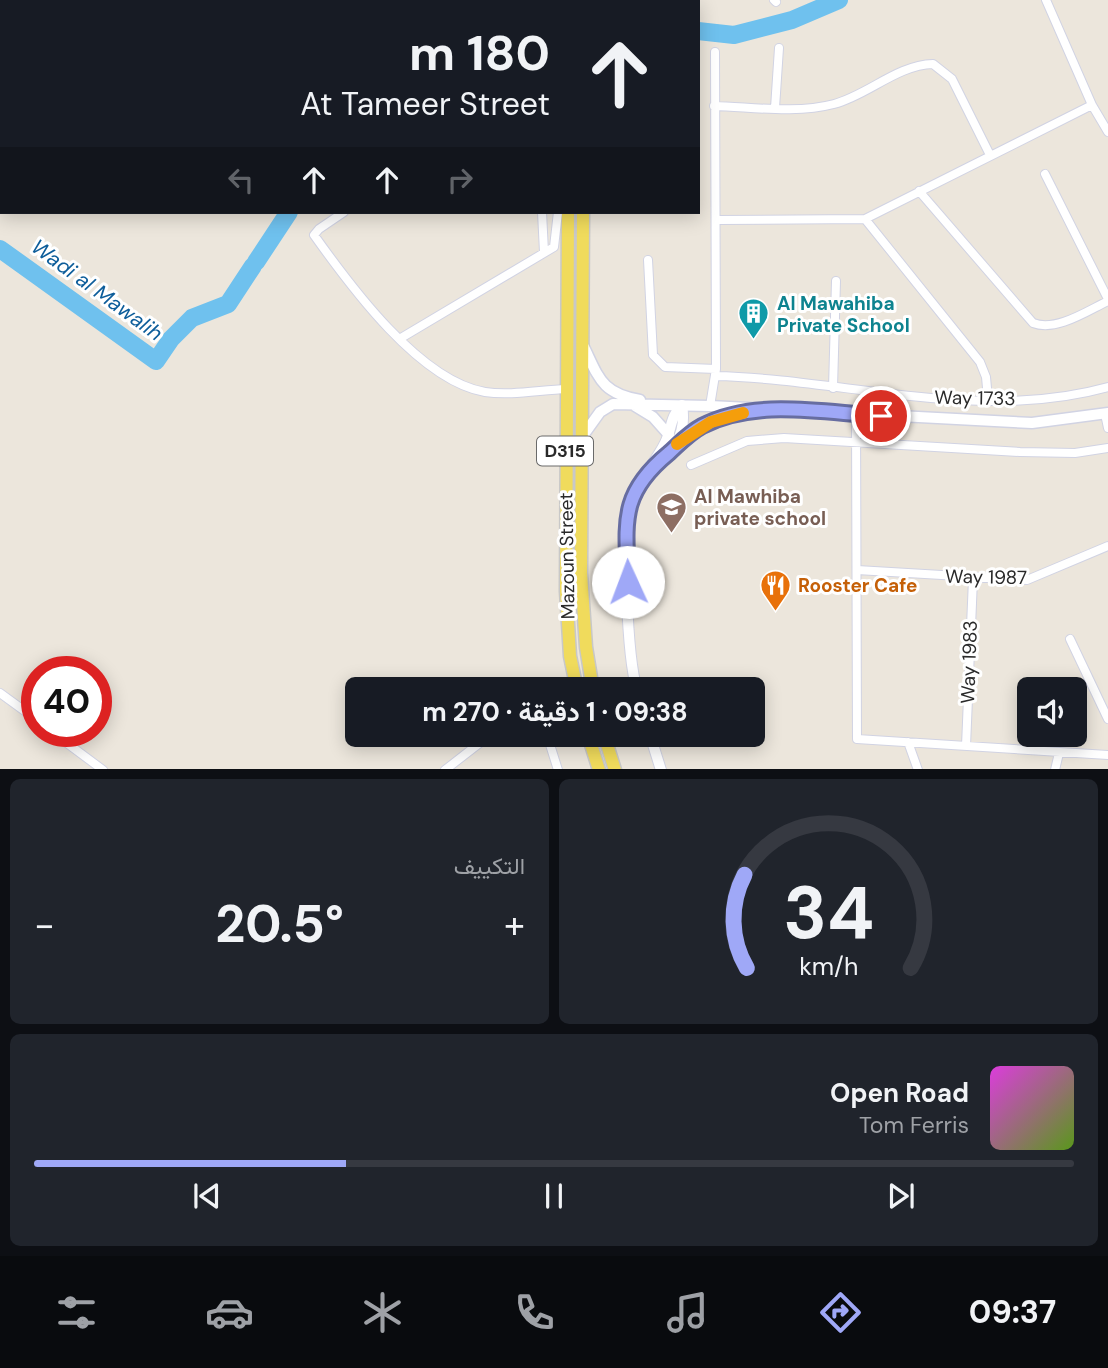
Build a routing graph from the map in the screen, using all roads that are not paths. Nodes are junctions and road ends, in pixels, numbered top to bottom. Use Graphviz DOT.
graph roads {
  1 [pos="1046,0"];
  2 [pos="779,48"];
  3 [pos="715,52"];
  4 [pos="1092,104"];
  5 [pos="714,106"];
  6 [pos="775,108"];
  7 [pos="1108,132"];
  8 [pos="990,155"];
  9 [pos="1045,174"];
  10 [pos="919,191"];
  11 [pos="341,214"];
  12 [pos="542,214"];
  13 [pos="558,214"];
  14 [pos="568,214"];
  15 [pos="583,214"];
  16 [pos="865,219"];
  17 [pos="718,220"];
  18 [pos="544,252"];
  19 [pos="648,260"];
  20 [pos="836,281"];
  21 [pos="1108,300"];
  22 [pos="401,338"];
  23 [pos="582,344"];
  24 [pos="716,372"];
  25 [pos="1108,387"];
  26 [pos="833,388"];
  27 [pos="566,389"];
  28 [pos="988,399"];
  29 [pos="632,405"];
  30 [pos="676,405"];
  31 [pos="710,406"];
  32 [pos="761,410"];
  33 [pos="1106,413"];
  34 [pos="856,415"];
  35 [pos="1108,428"];
  36 [pos="669,435"];
  37 [pos="582,437"];
  38 [pos="676,445"];
  39 [pos="856,445"];
  40 [pos="1108,448"];
  41 [pos="655,462"];
  42 [pos="691,465"];
  43 [pos="1108,546"];
  44 [pos="857,570"];
  45 [pos="973,579"];
  46 [pos="1070,639"];
  47 [pos="574,677"];
  48 [pos="591,677"];
  49 [pos="634,677"];
  50 [pos="0,693"];
  51 [pos="21,708"];
  52 [pos="1108,719"];
  53 [pos="908,742"];
  54 [pos="966,746"];
  55 [pos="72,747"];
  56 [pos="474,747"];
  57 [pos="551,747"];
  58 [pos="592,747"];
  59 [pos="608,747"];
  60 [pos="654,747"];
  61 [pos="1059,753"];
  62 [pos="1108,755"];
  63 [pos="100,768"];
  64 [pos="445,769"];
  65 [pos="558,769"];
  66 [pos="599,769"];
  67 [pos="615,769"];
  68 [pos="661,769"];
  69 [pos="918,769"];
  70 [pos="1055,769"];
  1 -- 4 [label="street"];
  2 -- 6 [label="street"];
  3 -- 5 [label="street"];
  4 -- 7 [label="street"];
  4 -- 8 [label="street"];
  5 -- 6 [label="street"];
  5 -- 17 [label="street"];
  6 -- 8 [label="street"];
  8 -- 10 [label="street"];
  9 -- 21 [label="street"];
  10 -- 16 [label="street"];
  10 -- 21 [label="street"];
  11 -- 22 [label="street"];
  12 -- 18 [label="street"];
  13 -- 18 [label="street"];
  14 -- 27 [label="main road, Mazoun Street / D315"];
  15 -- 23 [label="main road, Mazoun Street / D315"];
  16 -- 17 [label="street"];
  16 -- 28 [label="street"];
  17 -- 24 [label="street"];
  18 -- 22 [label="street"];
  19 -- 24 [label="street, Way 1733"];
  20 -- 26 [label="street"];
  22 -- 27 [label="street"];
  23 -- 30 [label="main road"];
  23 -- 37 [label="main road, Mazoun Street / D315"];
  24 -- 26 [label="street, Way 1733"];
  24 -- 31 [label="street"];
  25 -- 28 [label="street, Way 1733"];
  26 -- 28 [label="street, Way 1733"];
  27 -- 47 [label="main road, Mazoun Street / D315"];
  29 -- 30 [label="main road"];
  29 -- 36 [label="main road"];
  29 -- 37 [label="main road"];
  30 -- 31 [label="main road"];
  30 -- 36 [label="street"];
  30 -- 38 [label="street"];
  31 -- 32 [label="main road"];
  32 -- 34 [label="main road"];
  32 -- 38 [label="main road"];
  33 -- 34 [label="main road"];
  33 -- 35 [label="street"];
  34 -- 39 [label="street"];
  36 -- 41 [label="street"];
  37 -- 48 [label="main road, Mazoun Street / D315"];
  38 -- 41 [label="street"];
  39 -- 40 [label="street"];
  39 -- 42 [label="street"];
  39 -- 44 [label="street"];
  41 -- 49 [label="street"];
  43 -- 45 [label="street, Way 1987"];
  44 -- 45 [label="street, Way 1987"];
  44 -- 53 [label="street"];
  45 -- 54 [label="street, Way 1983"];
  46 -- 52 [label="street"];
  50 -- 51 [label="street"];
  53 -- 54 [label="street"];
  53 -- 69 [label="street"];
  54 -- 61 [label="street"];
  55 -- 63 [label="street"];
  56 -- 64 [label="street"];
  57 -- 65 [label="street"];
  58 -- 66 [label="main road"];
  59 -- 67 [label="main road"];
  60 -- 68 [label="street"];
  61 -- 62 [label="street"];
  61 -- 70 [label="street"];
}
